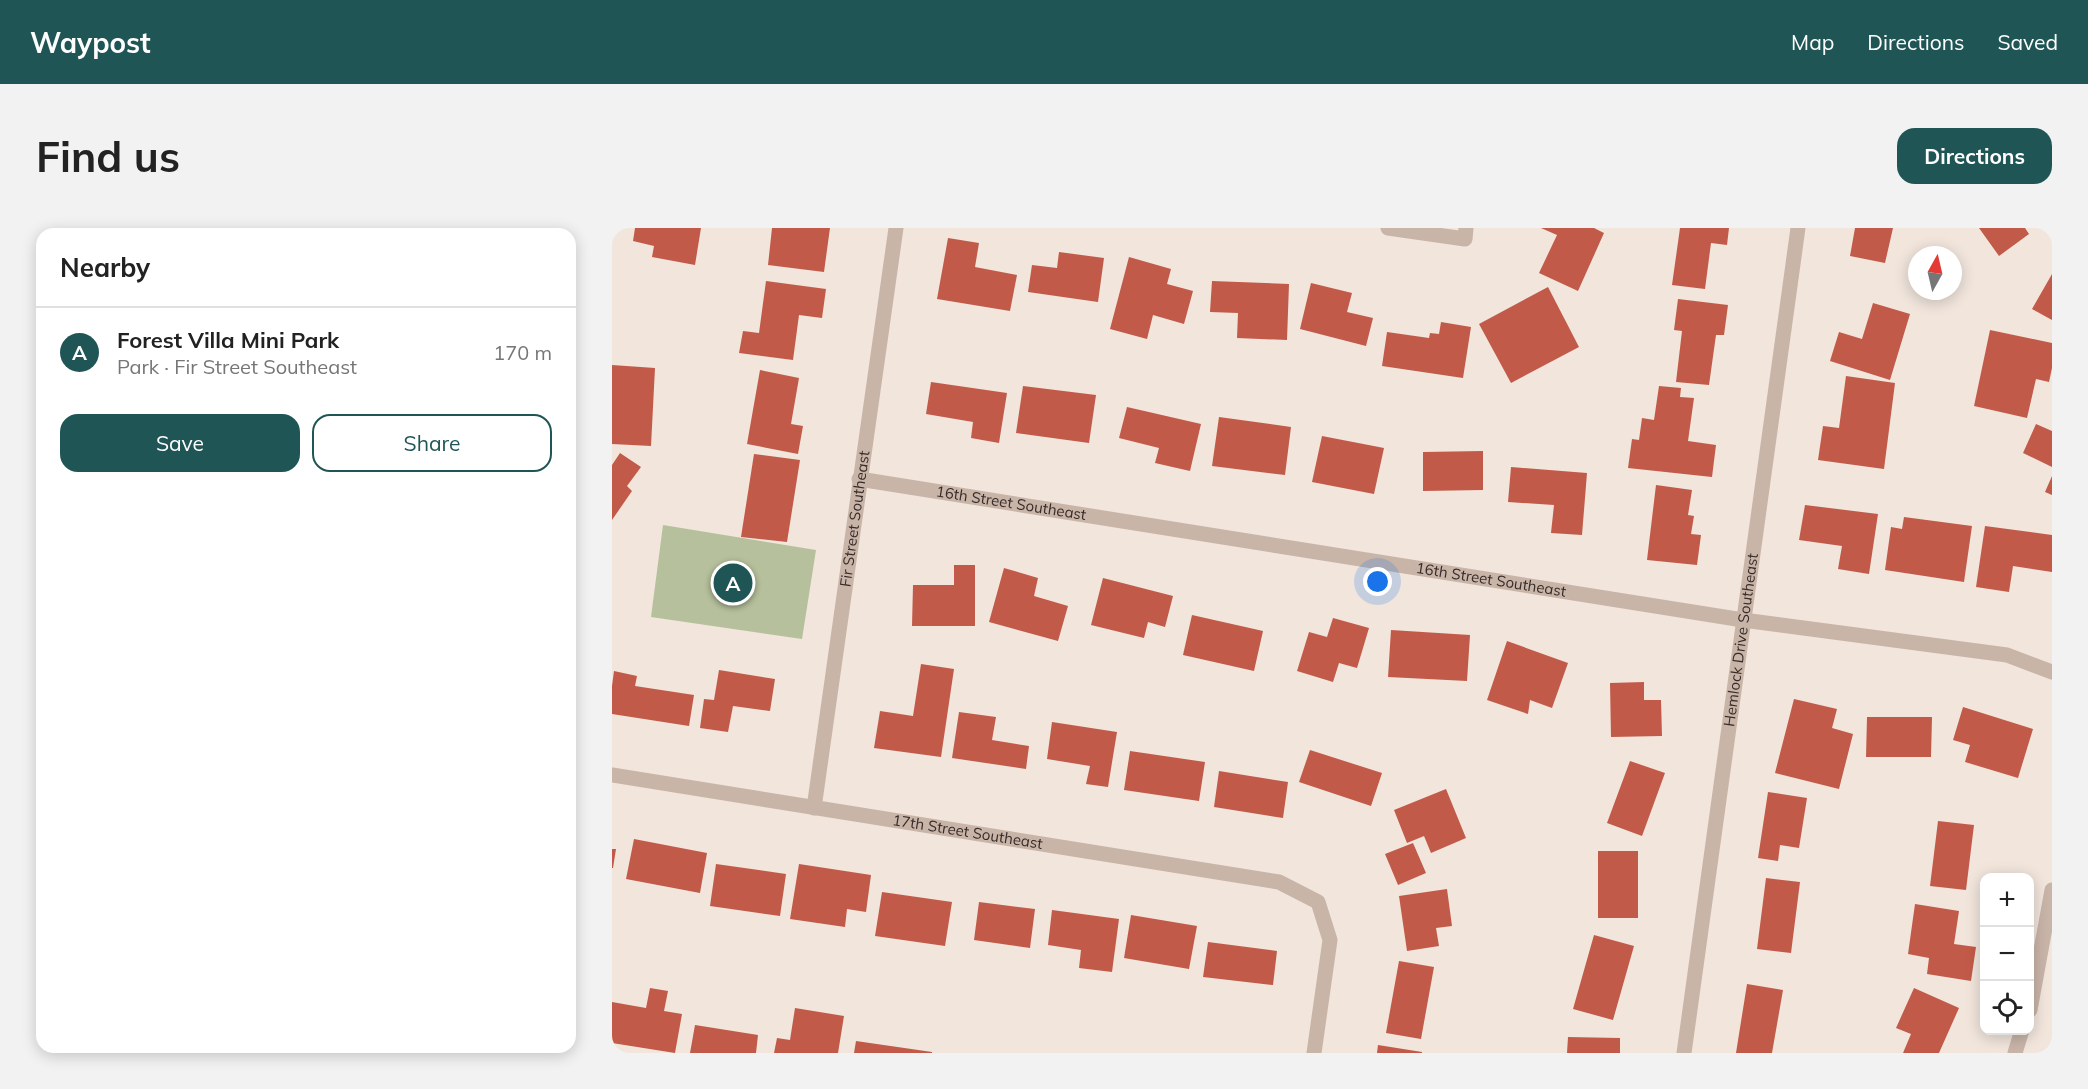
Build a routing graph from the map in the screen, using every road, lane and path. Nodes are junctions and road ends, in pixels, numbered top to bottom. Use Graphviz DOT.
graph roads {
  1 [pos="896,228"];
  2 [pos="1388,228"];
  3 [pos="1798,228"];
  4 [pos="1466,234"];
  5 [pos="860,479"];
  6 [pos="1743,620"];
  7 [pos="2052,672"];
  8 [pos="612,775"];
  9 [pos="814,808"];
  10 [pos="2052,890"];
  11 [pos="2034,988"];
  12 [pos="2020,1035"];
  13 [pos="1314,1053"];
  14 [pos="1684,1053"];
  15 [pos="2014,1053"];
  1 -- 5 [label="street, Fir Street Southeast"];
  2 -- 4 [label="street"];
  3 -- 6 [label="street, Hemlock Drive Southeast"];
  5 -- 6 [label="street, 16th Street Southeast"];
  5 -- 9 [label="street, Fir Street Southeast"];
  6 -- 7 [label="street, 16th Street Southeast"];
  6 -- 14 [label="street, Hemlock Drive Southeast"];
  8 -- 9 [label="street, 17th Street Southeast"];
  9 -- 13 [label="street, 17th Street Southeast"];
  10 -- 11 [label="street"];
  12 -- 15 [label="street"];
}
